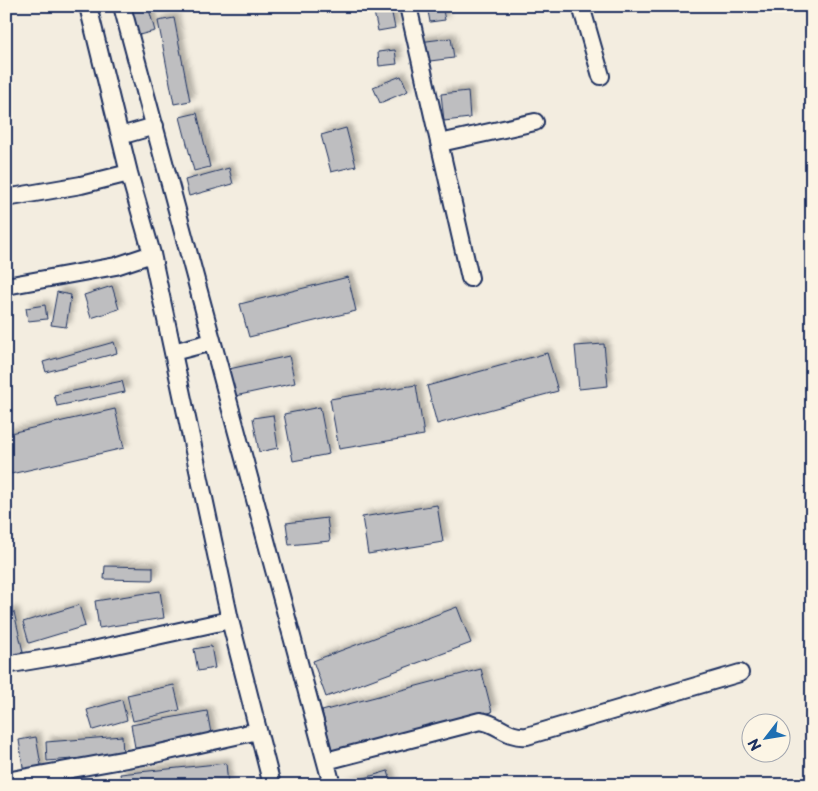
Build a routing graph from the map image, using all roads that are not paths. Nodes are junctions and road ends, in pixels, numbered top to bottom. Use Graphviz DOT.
graph roads {
  1 [pos="88,6"];
  2 [pos="122,6"];
  3 [pos="408,6"];
  4 [pos="580,6"];
  5 [pos="601,76"];
  6 [pos="535,122"];
  7 [pos="155,126"];
  8 [pos="120,136"];
  9 [pos="440,143"];
  10 [pos="123,175"];
  11 [pos="6,198"];
  12 [pos="148,256"];
  13 [pos="470,278"];
  14 [pos="6,286"];
  15 [pos="212,342"];
  16 [pos="173,352"];
  17 [pos="230,620"];
  18 [pos="6,665"];
  19 [pos="740,674"];
  20 [pos="258,731"];
  21 [pos="326,761"];
  22 [pos="6,781"];
  23 [pos="272,785"];
  24 [pos="332,785"];
  1 -- 8 [label="street"];
  2 -- 7 [label="street"];
  3 -- 9 [label="street"];
  4 -- 5 [label="street"];
  6 -- 9 [label="street"];
  7 -- 8 [label="street"];
  7 -- 15 [label="street"];
  8 -- 10 [label="street"];
  9 -- 13 [label="street"];
  10 -- 11 [label="street"];
  10 -- 12 [label="street"];
  12 -- 14 [label="street"];
  12 -- 16 [label="street"];
  15 -- 16 [label="street"];
  15 -- 21 [label="street"];
  16 -- 17 [label="street"];
  17 -- 18 [label="street"];
  17 -- 20 [label="street"];
  19 -- 21 [label="street"];
  20 -- 22 [label="street"];
  20 -- 23 [label="street"];
  21 -- 24 [label="street"];
}
